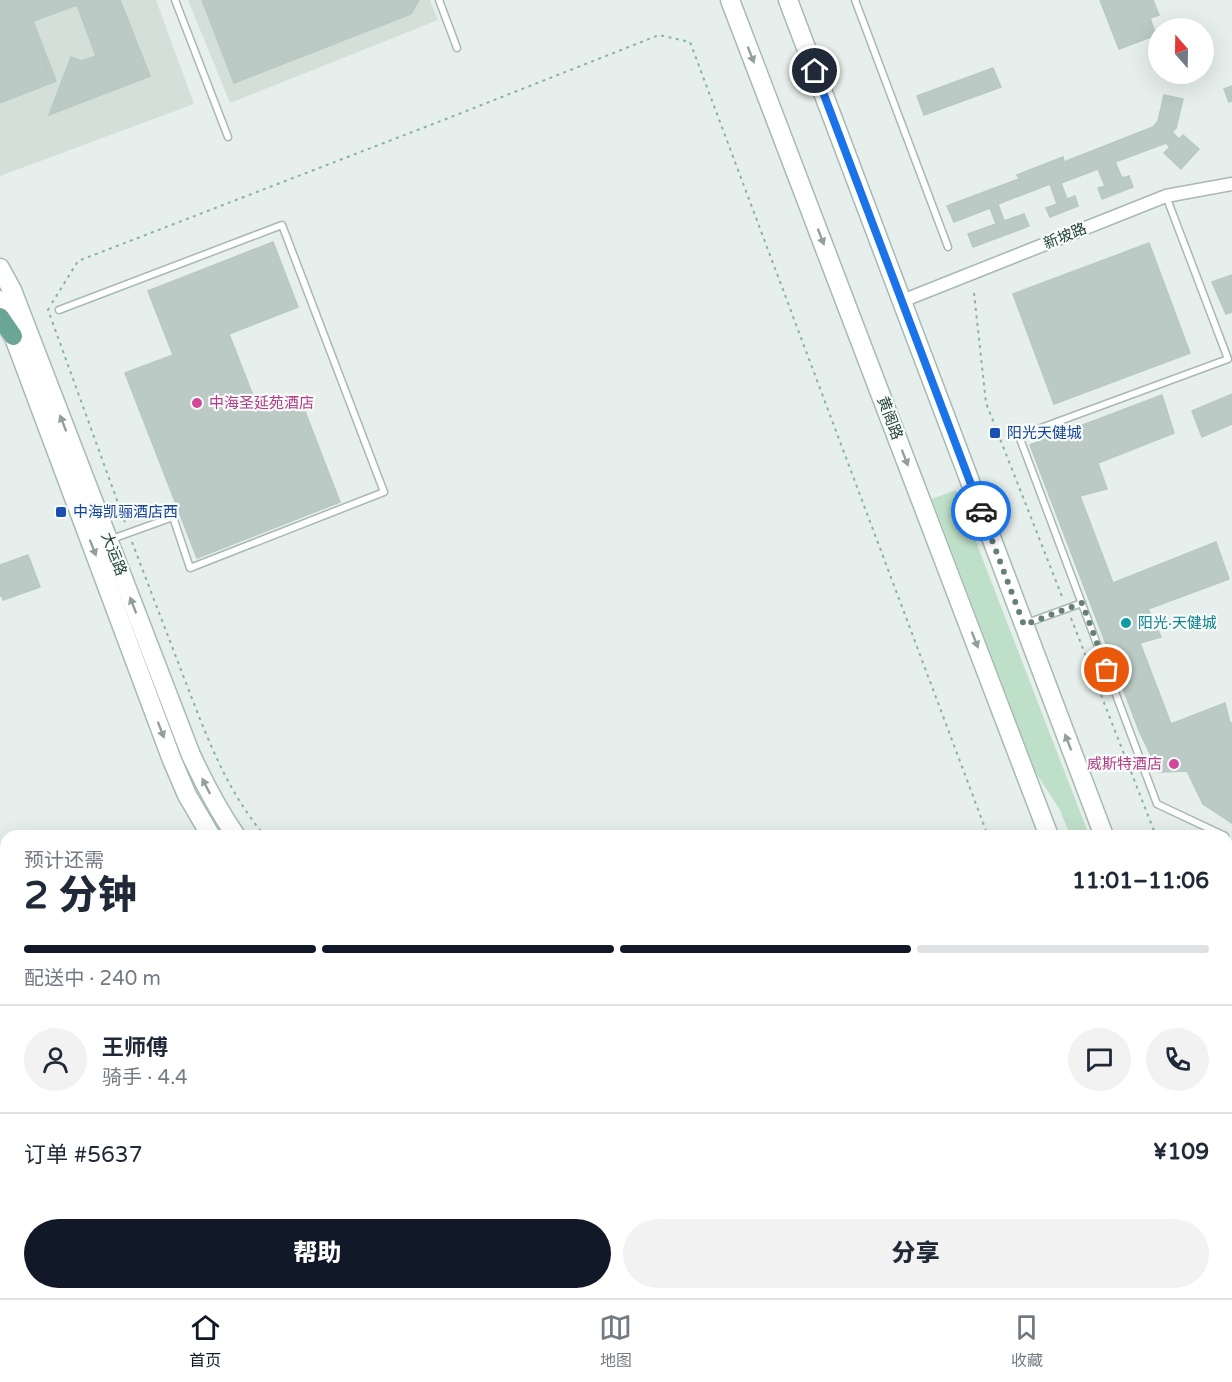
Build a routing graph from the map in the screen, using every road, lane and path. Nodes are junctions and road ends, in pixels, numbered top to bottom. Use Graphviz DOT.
graph roads {
  1 [pos="175,0"];
  2 [pos="439,0"];
  3 [pos="730,0"];
  4 [pos="788,0"];
  5 [pos="797,0"];
  6 [pos="855,0"];
  7 [pos="799,29"];
  8 [pos="457,48"];
  9 [pos="228,137"];
  10 [pos="1232,184"];
  11 [pos="1166,196"];
  12 [pos="948,247"];
  13 [pos="0,268"];
  14 [pos="974,293"];
  15 [pos="0,300"];
  16 [pos="902,301"];
  17 [pos="59,310"];
  18 [pos="0,317"];
  19 [pos="13,336"];
  20 [pos="129,533"];
  21 [pos="109,540"];
  22 [pos="1082,603"];
  23 [pos="1067,609"];
  24 [pos="1024,625"];
  25 [pos="207,830"];
  26 [pos="232,830"];
  27 [pos="260,830"];
  28 [pos="986,830"];
  29 [pos="1047,830"];
  30 [pos="1102,830"];
  31 [pos="1154,830"];
  32 [pos="1213,830"];
  1 -- 9 [label="lane"];
  2 -- 8 [label="lane"];
  3 -- 29 [label="main road, 黄阁路, one-way"];
  4 -- 7 [label="main road"];
  5 -- 7 [label="main road"];
  6 -- 12 [label="lane"];
  7 -- 16 [label="main road"];
  10 -- 11 [label="street, 新坡路"];
  11 -- 16 [label="street, 新坡路"];
  11 -- 22 [label="lane"];
  21 -- 13 [label="main road, 大运路, one-way"];
  14 -- 23 [label="path"];
  15 -- 19 [label="main road, 大运路"];
  16 -- 24 [label="main road"];
  17 -- 20 [label="lane"];
  18 -- 19 [label="main road"];
  19 -- 25 [label="main road, 大运路, one-way"];
  20 -- 21 [label="lane"];
  20 -- 27 [label="path"];
  20 -- 28 [label="path"];
  26 -- 21 [label="main road, 大运路, one-way"];
  22 -- 23 [label="lane"];
  22 -- 32 [label="lane"];
  23 -- 24 [label="lane"];
  23 -- 31 [label="path"];
  30 -- 24 [label="main road, one-way"];
}
